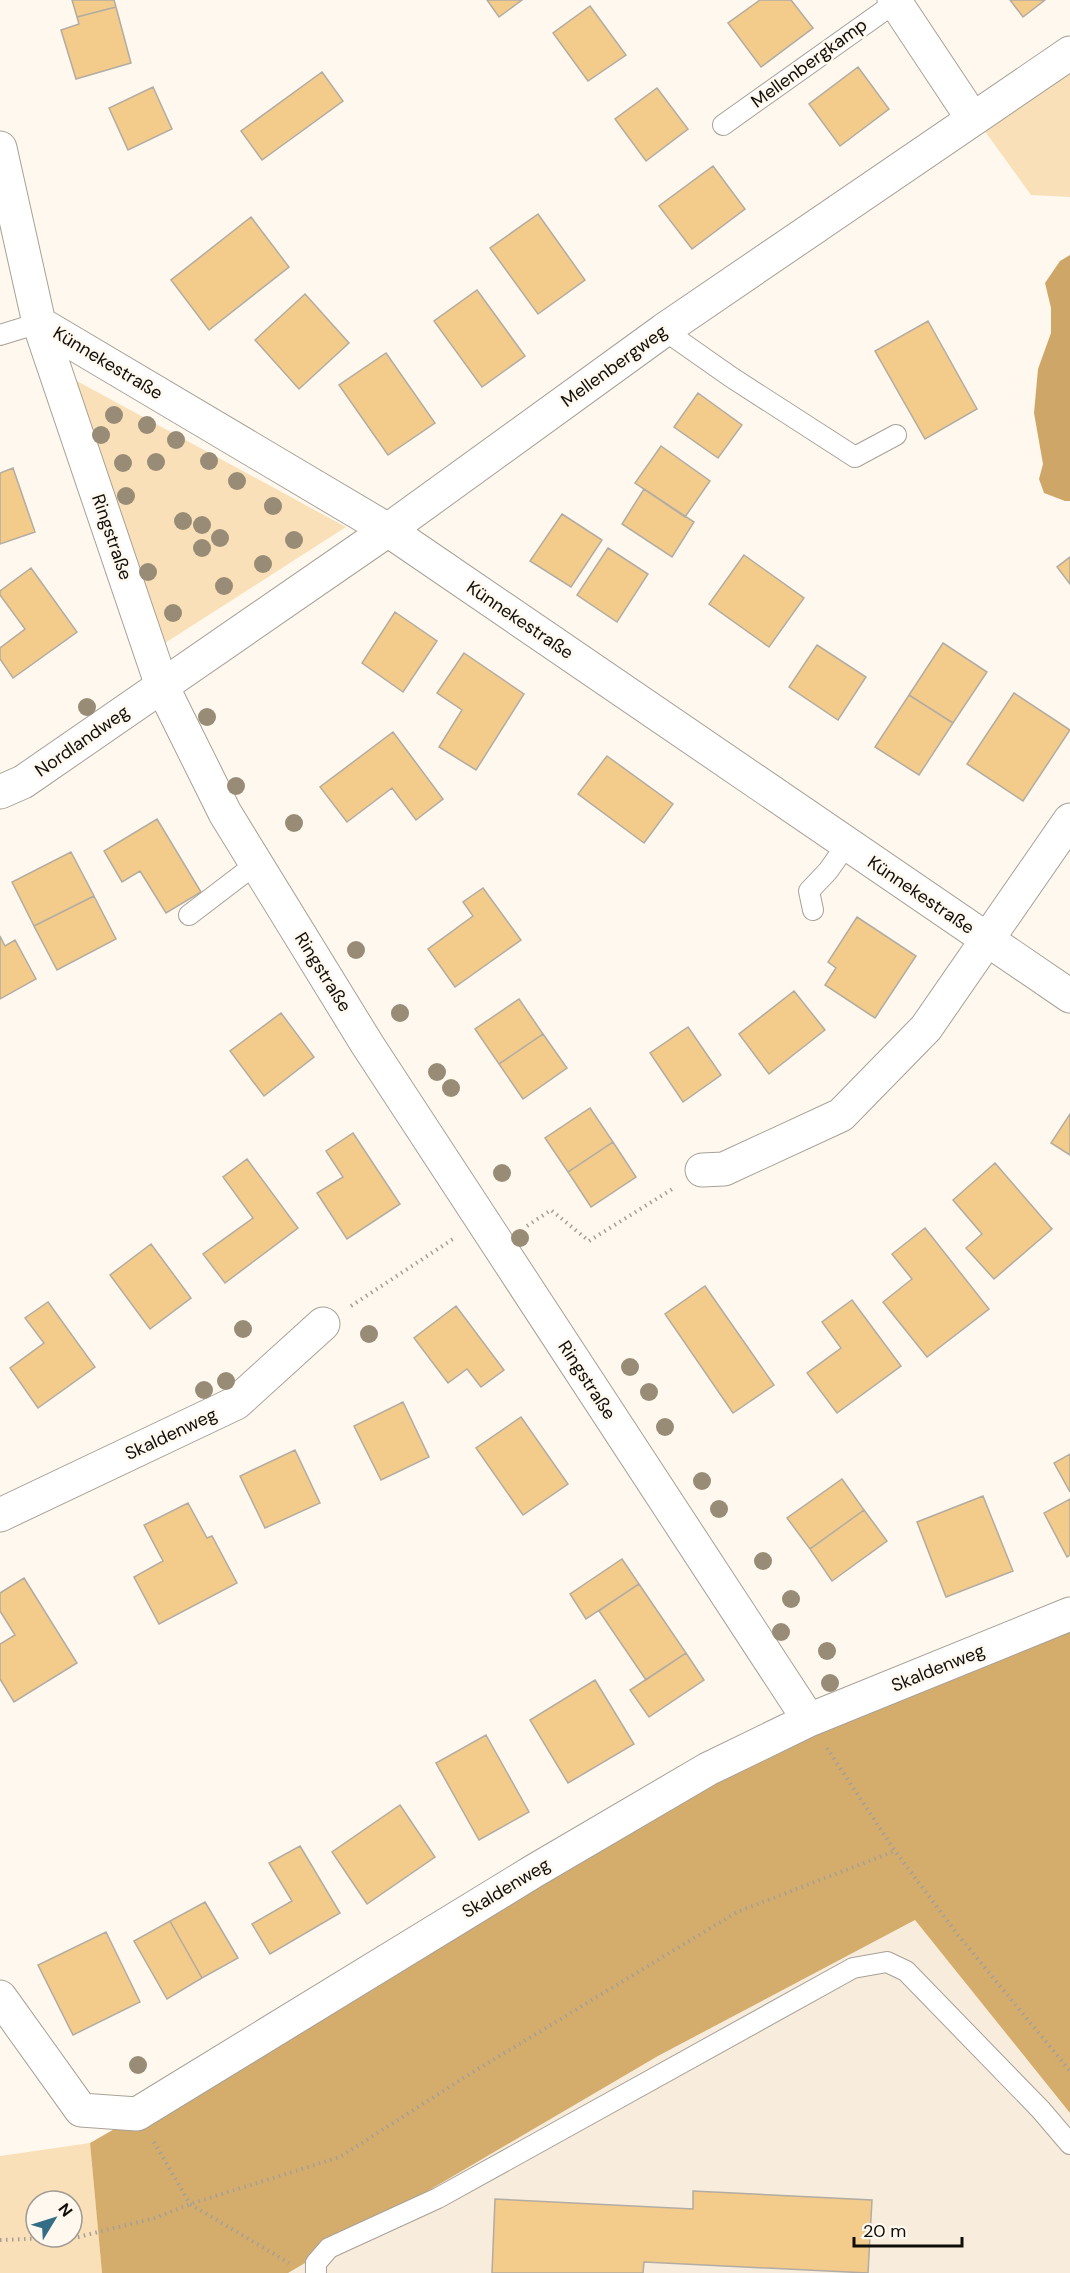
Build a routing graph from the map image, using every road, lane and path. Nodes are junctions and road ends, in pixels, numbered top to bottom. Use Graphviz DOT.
graph roads {
  1 [pos="895,1"];
  2 [pos="1070,53"];
  3 [pos="973,119"];
  4 [pos="723,125"];
  5 [pos="0,148"];
  6 [pos="4,187"];
  7 [pos="39,323"];
  8 [pos="664,330"];
  9 [pos="0,334"];
  10 [pos="896,435"];
  11 [pos="388,530"];
  12 [pos="162,686"];
  13 [pos="0,792"];
  14 [pos="1070,820"];
  15 [pos="847,844"];
  16 [pos="256,864"];
  17 [pos="813,910"];
  18 [pos="189,915"];
  19 [pos="987,940"];
  20 [pos="1070,996"];
  21 [pos="702,1170"];
  22 [pos="490,1233"];
  23 [pos="323,1324"];
  24 [pos="0,1515"];
  25 [pos="1070,1614"];
  26 [pos="809,1720"];
  27 [pos="895,1851"];
  28 [pos="0,1997"];
  29 [pos="1070,2071"];
  30 [pos="137,2114"];
  31 [pos="1070,2145"];
  32 [pos="190,2204"];
  33 [pos="0,2240"];
  34 [pos="296,2267"];
  35 [pos="316,2273"];
  1 -- 3 [label="street, Mellenbergkamp"];
  1 -- 4 [label="lane, Mellenbergkamp"];
  2 -- 3 [label="street, Mellenbergweg"];
  3 -- 8 [label="street, Mellenbergweg"];
  5 -- 6 [label="street, Ringstraße"];
  6 -- 7 [label="street, Ringstraße"];
  7 -- 9 [label="lane"];
  7 -- 11 [label="street, Künnekestraße"];
  7 -- 12 [label="street, Ringstraße"];
  8 -- 10 [label="lane"];
  8 -- 11 [label="street, Mellenbergweg"];
  11 -- 12 [label="street, Mellenbergweg"];
  11 -- 15 [label="street, Künnekestraße"];
  12 -- 13 [label="street, Nordlandweg"];
  12 -- 16 [label="street, Ringstraße"];
  14 -- 19 [label="street"];
  15 -- 17 [label="lane"];
  15 -- 19 [label="street, Künnekestraße"];
  16 -- 18 [label="lane"];
  16 -- 22 [label="street, Ringstraße"];
  19 -- 20 [label="street, Künnekestraße"];
  19 -- 21 [label="street, Künnekestraße"];
  21 -- 22 [label="path"];
  22 -- 23 [label="path"];
  22 -- 26 [label="street, Ringstraße"];
  23 -- 24 [label="street, Skaldenweg"];
  25 -- 26 [label="street, Skaldenweg"];
  26 -- 27 [label="path"];
  26 -- 30 [label="street, Skaldenweg"];
  27 -- 29 [label="path"];
  27 -- 32 [label="path"];
  28 -- 30 [label="street"];
  30 -- 32 [label="path"];
  31 -- 35 [label="lane"];
  32 -- 33 [label="path"];
  32 -- 34 [label="path"];
}
